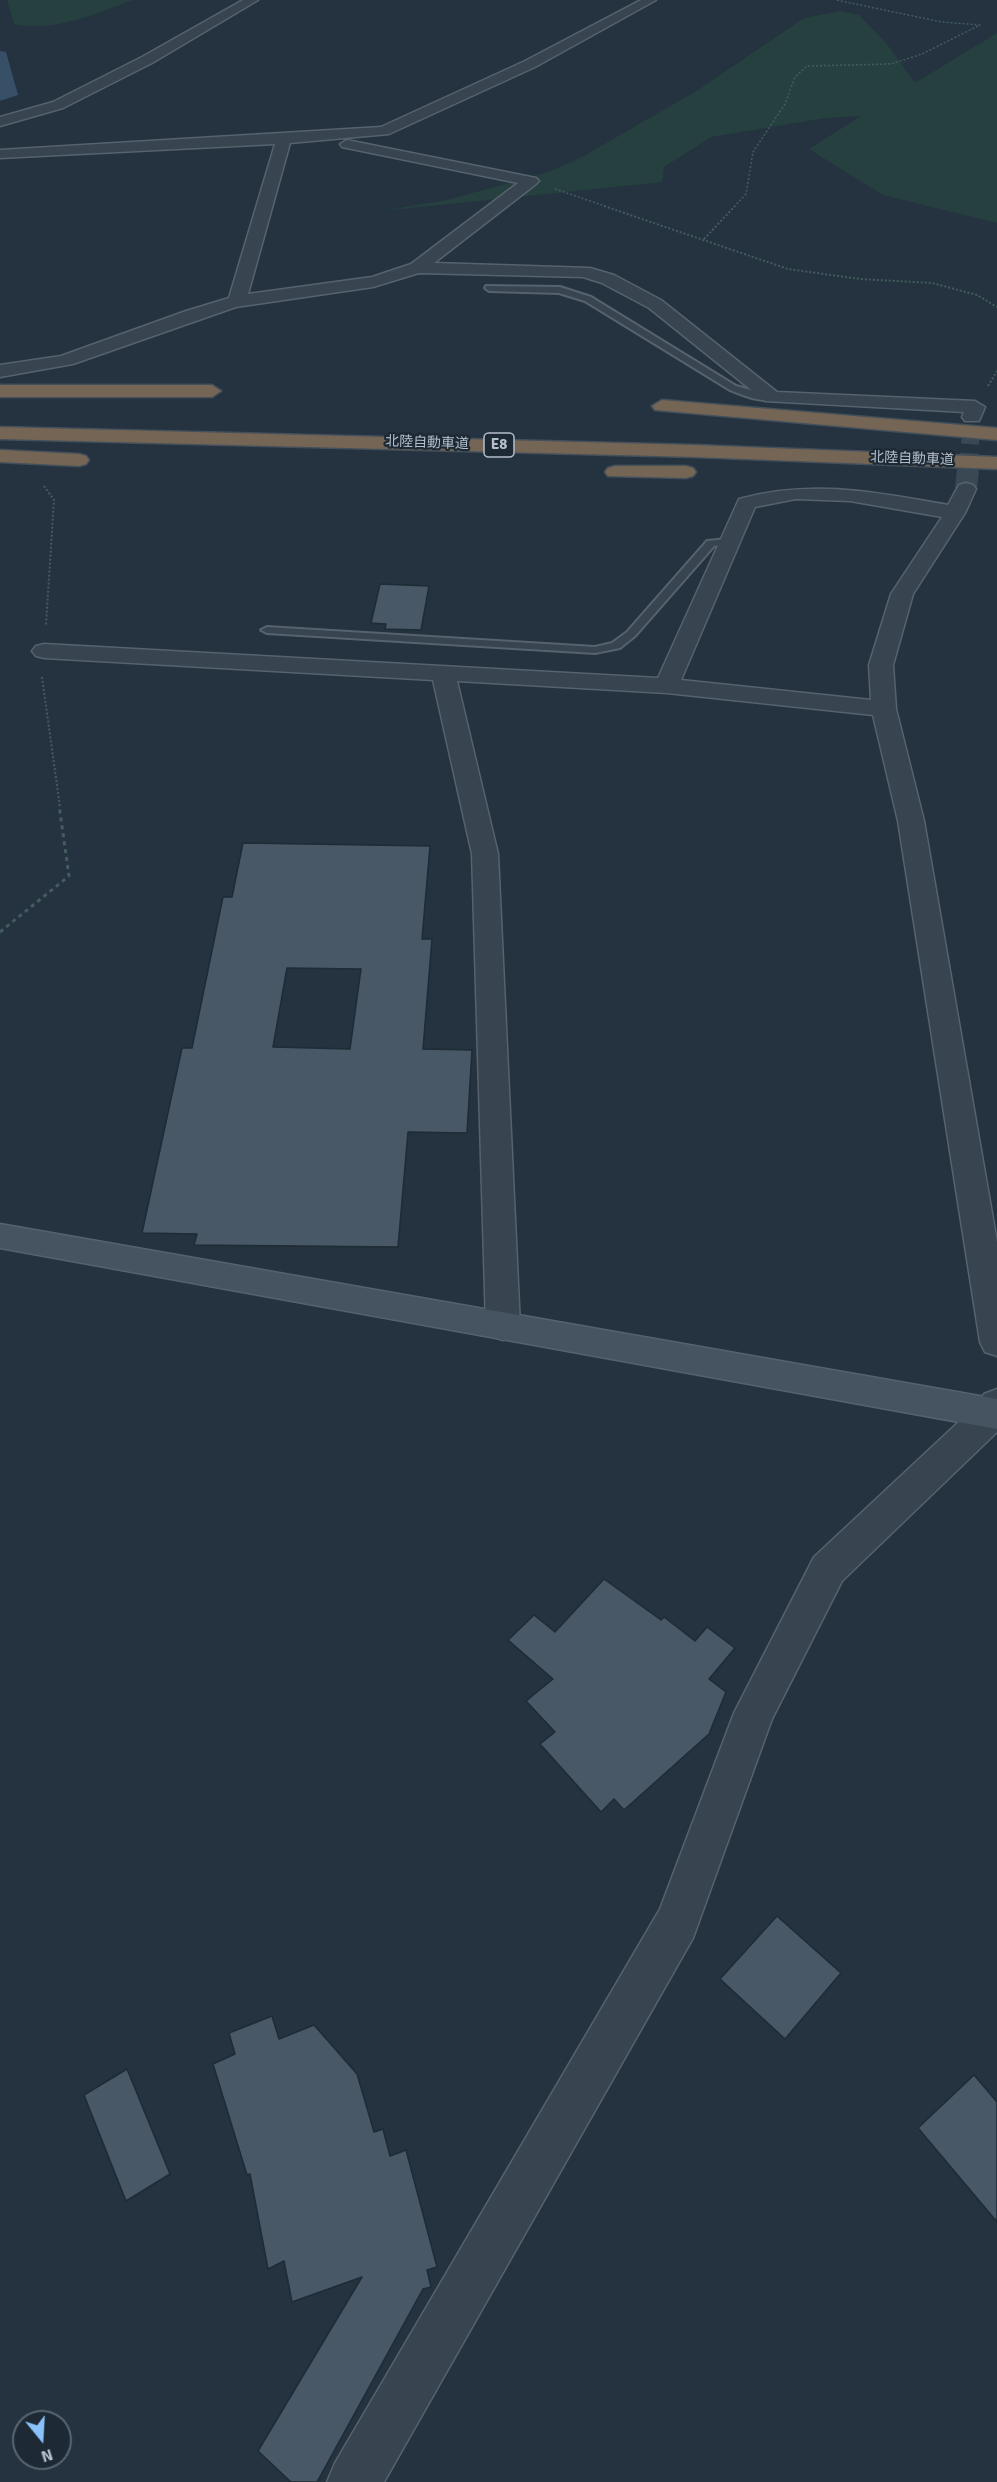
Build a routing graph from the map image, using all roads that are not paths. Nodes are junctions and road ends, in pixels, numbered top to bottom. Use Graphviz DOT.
graph roads {
  1 [pos="252,0"];
  2 [pos="650,0"];
  3 [pos="0,122"];
  4 [pos="316,137"];
  5 [pos="284,139"];
  6 [pos="0,154"];
  7 [pos="417,268"];
  8 [pos="489,288"];
  9 [pos="237,301"];
  10 [pos="0,371"];
  11 [pos="0,391"];
  12 [pos="212,391"];
  13 [pos="772,397"];
  14 [pos="662,406"];
  15 [pos="0,415"];
  16 [pos="972,417"];
  17 [pos="290,421"];
  18 [pos="393,424"];
  19 [pos="0,433"];
  20 [pos="997,434"];
  21 [pos="997,444"];
  22 [pos="0,456"];
  23 [pos="79,460"];
  24 [pos="997,463"];
  25 [pos="615,472"];
  26 [pos="997,472"];
  27 [pos="728,542"];
  28 [pos="267,630"];
  29 [pos="44,651"];
  30 [pos="443,674"];
  31 [pos="667,686"];
  32 [pos="884,709"];
  33 [pos="0,1236"];
  34 [pos="503,1326"];
  35 [pos="997,1342"];
  36 [pos="996,1410"];
  37 [pos="354,2482"];
  1 -- 3 [label="street"];
  2 -- 4 [label="street"];
  4 -- 5 [label="street"];
  4 -- 7 [label="street"];
  5 -- 6 [label="street"];
  5 -- 9 [label="street"];
  7 -- 9 [label="street"];
  7 -- 13 [label="street"];
  8 -- 13 [label="lane"];
  9 -- 10 [label="street"];
  11 -- 12 [label="highway"];
  13 -- 16 [label="street"];
  14 -- 20 [label="highway"];
  15 -- 17 [label="highway"];
  18 -- 21 [label="highway, 北陸自動車道 / E8"];
  19 -- 24 [label="highway, 北陸自動車道 / E8"];
  22 -- 23 [label="highway"];
  25 -- 26 [label="highway"];
  27 -- 28 [label="lane"];
  27 -- 31 [label="street"];
  27 -- 32 [label="street"];
  29 -- 30 [label="street"];
  30 -- 31 [label="street"];
  30 -- 34 [label="street"];
  31 -- 32 [label="street"];
  32 -- 35 [label="street"];
  33 -- 34 [label="street"];
  34 -- 36 [label="street"];
  36 -- 37 [label="street"];
}
